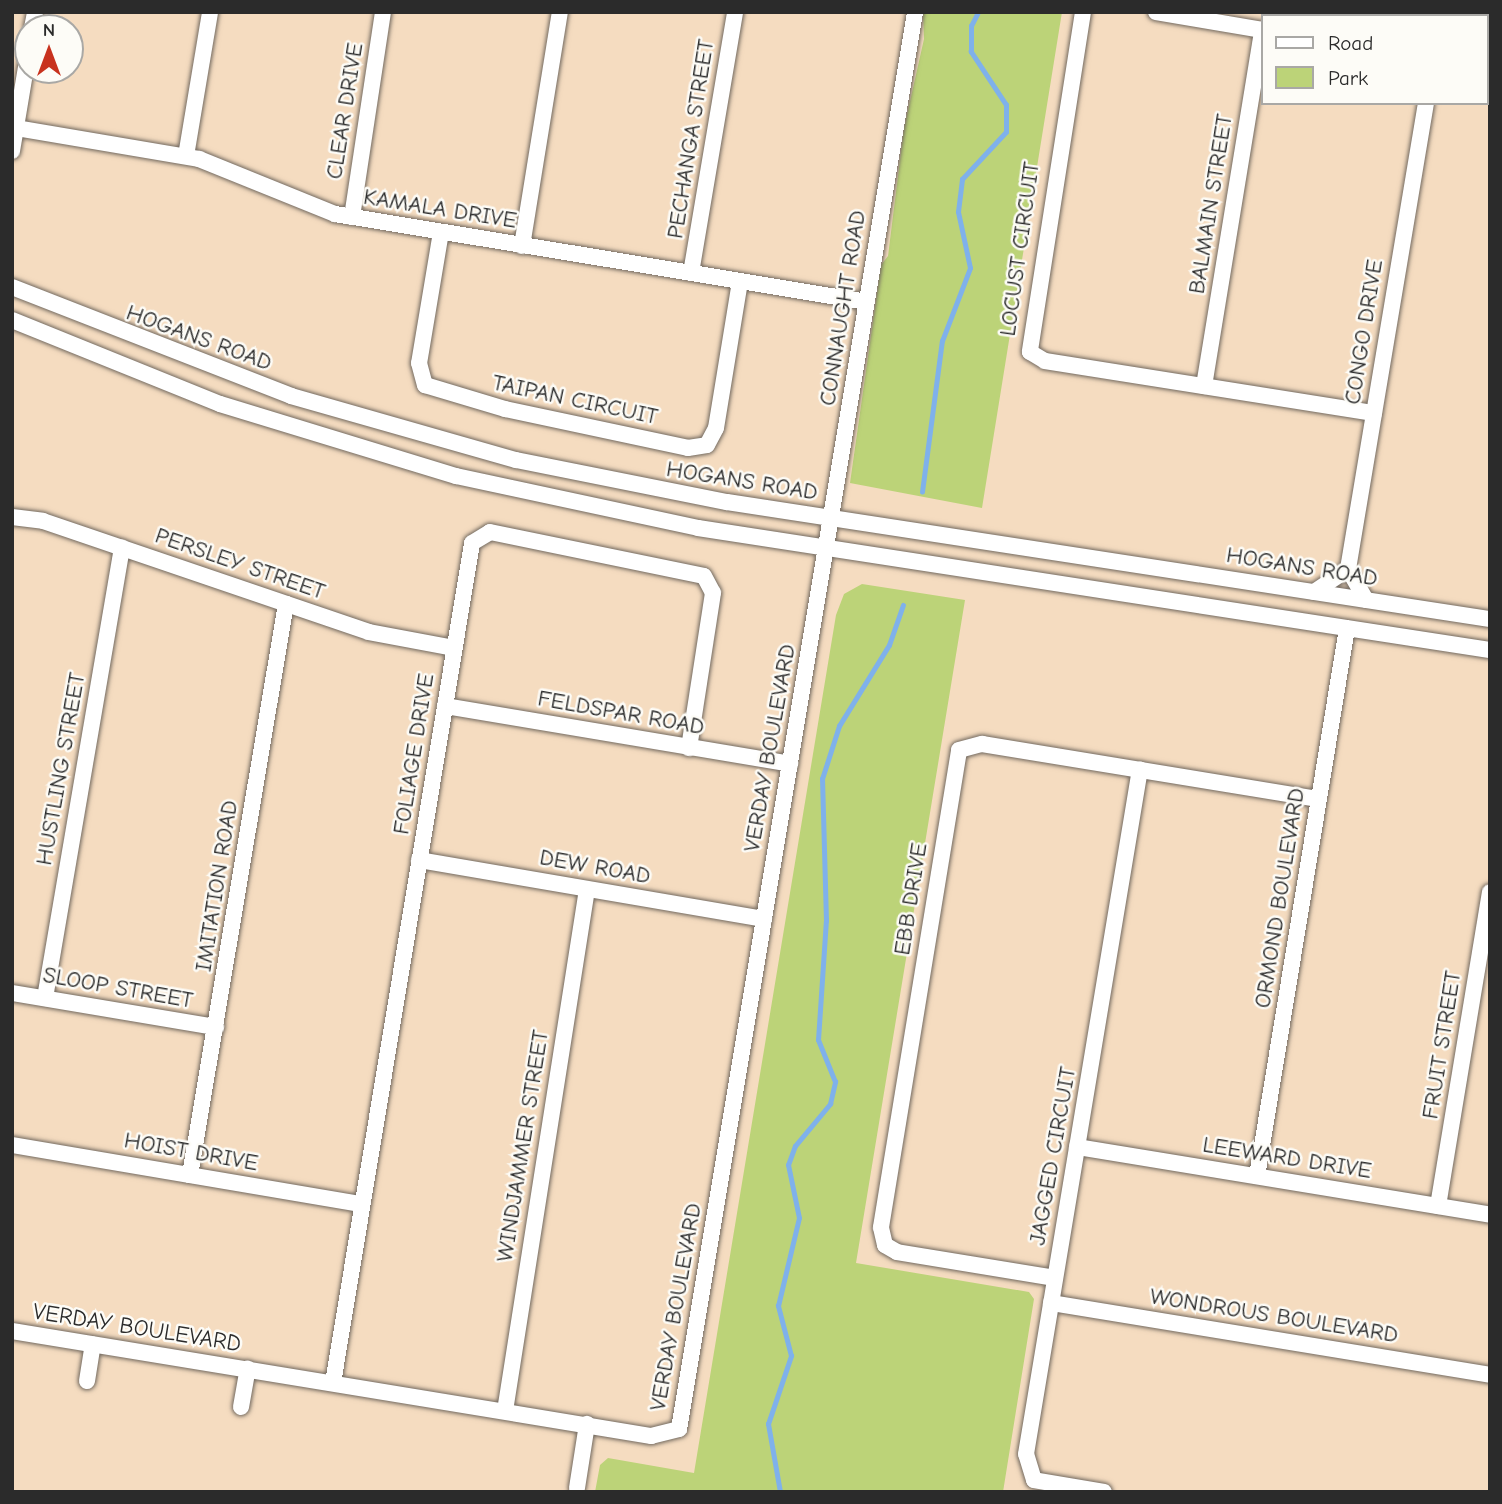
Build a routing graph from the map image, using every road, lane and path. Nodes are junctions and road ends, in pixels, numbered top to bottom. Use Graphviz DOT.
graph roads {
  1 [pos="210,12"];
  2 [pos="383,12"];
  3 [pos="560,12"];
  4 [pos="735,12"];
  5 [pos="915,12"];
  6 [pos="1083,12"];
  7 [pos="1156,12"];
  8 [pos="1260,30"];
  9 [pos="1260,42"];
  10 [pos="23,84"];
  11 [pos="1426,105"];
  12 [pos="16,128"];
  13 [pos="12,151"];
  14 [pos="186,156"];
  15 [pos="352,217"];
  16 [pos="441,232"];
  17 [pos="522,246"];
  18 [pos="691,273"];
  19 [pos="740,281"];
  20 [pos="12,287"];
  21 [pos="867,302"];
  22 [pos="12,320"];
  23 [pos="1203,386"];
  24 [pos="1374,413"];
  25 [pos="12,517"];
  26 [pos="830,518"];
  27 [pos="826,547"];
  28 [pos="122,548"];
  29 [pos="1348,569"];
  30 [pos="1314,592"];
  31 [pos="1366,600"];
  32 [pos="286,604"];
  33 [pos="816,610"];
  34 [pos="1490,619"];
  35 [pos="1347,628"];
  36 [pos="454,648"];
  37 [pos="1490,650"];
  38 [pos="445,706"];
  39 [pos="689,748"];
  40 [pos="790,764"];
  41 [pos="1140,769"];
  42 [pos="1319,799"];
  43 [pos="419,860"];
  44 [pos="587,889"];
  45 [pos="1490,892"];
  46 [pos="764,919"];
  47 [pos="12,993"];
  48 [pos="45,998"];
  49 [pos="216,1027"];
  50 [pos="12,1145"];
  51 [pos="1077,1147"];
  52 [pos="190,1175"];
  53 [pos="1257,1176"];
  54 [pos="362,1205"];
  55 [pos="1438,1206"];
  56 [pos="1490,1214"];
  57 [pos="1055,1278"];
  58 [pos="1051,1303"];
  59 [pos="12,1331"];
  60 [pos="93,1344"];
  61 [pos="248,1369"];
  62 [pos="1490,1375"];
  63 [pos="87,1381"];
  64 [pos="333,1383"];
  65 [pos="242,1407"];
  66 [pos="505,1411"];
  67 [pos="587,1424"];
  68 [pos="577,1488"];
  69 [pos="1104,1492"];
  1 -- 14 [label="street"];
  2 -- 15 [label="street, CLEAR DRIVE"];
  3 -- 17 [label="street"];
  4 -- 18 [label="street, PECHANGA STREET"];
  5 -- 21 [label="street, CONNAUGHT ROAD"];
  6 -- 23 [label="street, LOCUST CIRCUIT"];
  7 -- 8 [label="street"];
  9 -- 23 [label="street, BALMAIN STREET"];
  10 -- 12 [label="street"];
  11 -- 24 [label="street, CONGO DRIVE"];
  12 -- 13 [label="street"];
  12 -- 14 [label="street, KAMALA DRIVE"];
  14 -- 15 [label="street, KAMALA DRIVE"];
  15 -- 16 [label="street, KAMALA DRIVE"];
  16 -- 17 [label="street, KAMALA DRIVE"];
  16 -- 19 [label="street, TAIPAN CIRCUIT"];
  17 -- 18 [label="street, KAMALA DRIVE"];
  18 -- 19 [label="street, KAMALA DRIVE"];
  19 -- 21 [label="street, KAMALA DRIVE"];
  20 -- 26 [label="street, HOGANS ROAD"];
  21 -- 26 [label="street, CONNAUGHT ROAD"];
  22 -- 27 [label="street"];
  23 -- 24 [label="street, LOCUST CIRCUIT"];
  24 -- 29 [label="street, CONGO DRIVE"];
  25 -- 28 [label="street, PERSLEY STREET"];
  26 -- 27 [label="street, CONNAUGHT ROAD"];
  26 -- 30 [label="street, HOGANS ROAD"];
  27 -- 33 [label="street, CONNAUGHT ROAD"];
  27 -- 35 [label="street"];
  28 -- 32 [label="street, PERSLEY STREET"];
  28 -- 48 [label="street, HUSTLING STREET"];
  29 -- 30 [label="street"];
  29 -- 31 [label="street"];
  30 -- 31 [label="street, HOGANS ROAD"];
  31 -- 34 [label="street, HOGANS ROAD"];
  32 -- 36 [label="street, PERSLEY STREET"];
  32 -- 49 [label="street, IMITATION ROAD"];
  33 -- 40 [label="street, VERDAY BOULEVARD"];
  35 -- 37 [label="street"];
  35 -- 42 [label="street, ORMOND BOULEVARD"];
  36 -- 38 [label="street, FOLIAGE DRIVE"];
  36 -- 39 [label="street, FOLIAGE DRIVE"];
  38 -- 39 [label="street, FELDSPAR ROAD"];
  38 -- 43 [label="street, FOLIAGE DRIVE"];
  39 -- 40 [label="street, FELDSPAR ROAD"];
  40 -- 46 [label="street, VERDAY BOULEVARD"];
  41 -- 42 [label="street, EBB DRIVE"];
  41 -- 51 [label="street, JAGGED CIRCUIT"];
  41 -- 57 [label="street, EBB DRIVE"];
  42 -- 53 [label="street, ORMOND BOULEVARD"];
  43 -- 44 [label="street, DEW ROAD"];
  43 -- 54 [label="street, FOLIAGE DRIVE"];
  44 -- 46 [label="street, DEW ROAD"];
  44 -- 66 [label="street, WINDJAMMER STREET"];
  45 -- 55 [label="street, FRUIT STREET"];
  46 -- 67 [label="street, VERDAY BOULEVARD"];
  47 -- 48 [label="street, SLOOP STREET"];
  48 -- 49 [label="street, SLOOP STREET"];
  49 -- 52 [label="street, IMITATION ROAD"];
  50 -- 52 [label="street, HOIST DRIVE"];
  51 -- 53 [label="street, LEEWARD DRIVE"];
  51 -- 57 [label="street, JAGGED CIRCUIT"];
  52 -- 54 [label="street, HOIST DRIVE"];
  53 -- 55 [label="street, LEEWARD DRIVE"];
  54 -- 64 [label="street, FOLIAGE DRIVE"];
  55 -- 56 [label="street, LEEWARD DRIVE"];
  57 -- 58 [label="street, JAGGED CIRCUIT"];
  58 -- 62 [label="street, WONDROUS BOULEVARD"];
  58 -- 69 [label="street, JAGGED CIRCUIT"];
  59 -- 60 [label="street, VERDAY BOULEVARD"];
  60 -- 61 [label="street, VERDAY BOULEVARD"];
  60 -- 63 [label="street"];
  61 -- 64 [label="street, VERDAY BOULEVARD"];
  61 -- 65 [label="street"];
  64 -- 66 [label="street, VERDAY BOULEVARD"];
  66 -- 67 [label="street, VERDAY BOULEVARD"];
  67 -- 68 [label="street"];
}
